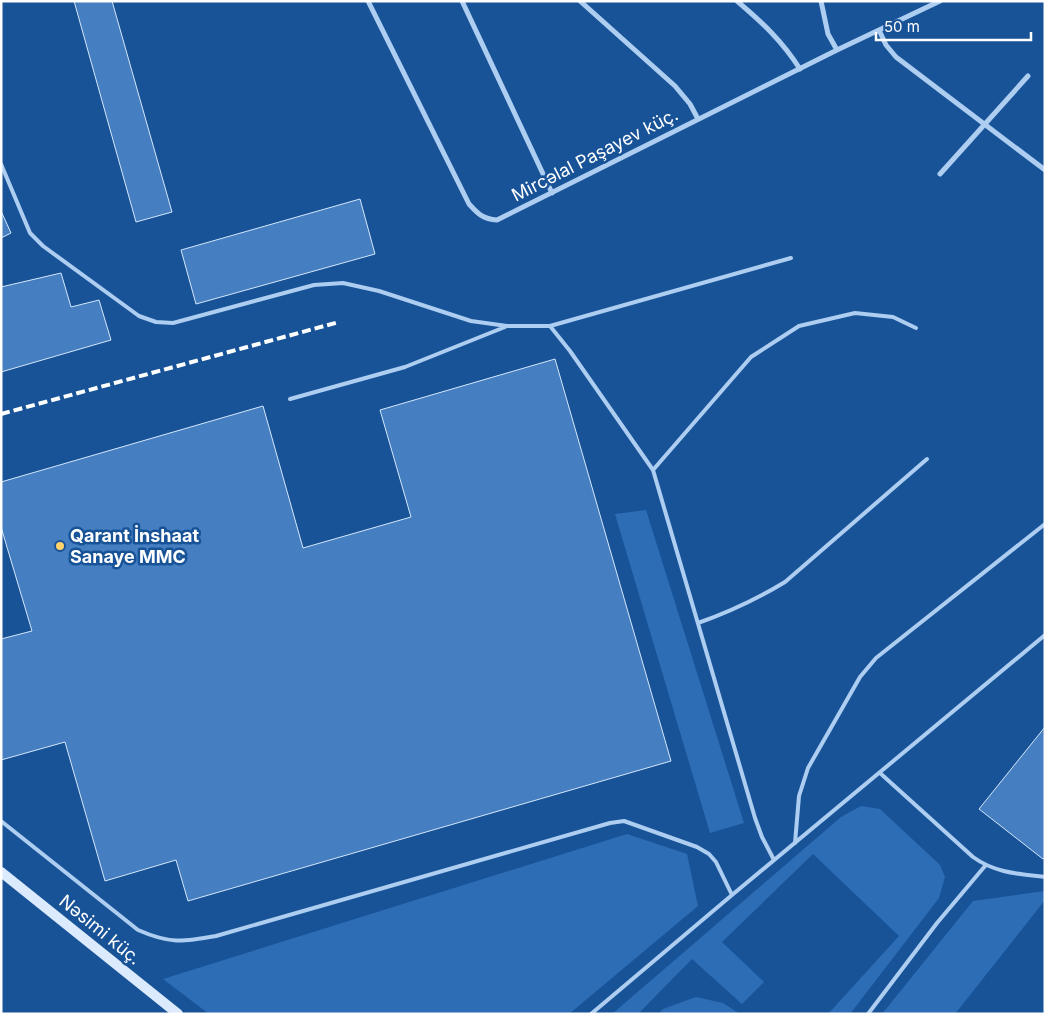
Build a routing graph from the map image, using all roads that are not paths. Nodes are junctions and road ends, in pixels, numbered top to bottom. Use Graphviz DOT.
graph roads {
  1 [pos="368,1"];
  2 [pos="462,1"];
  3 [pos="580,1"];
  4 [pos="738,1"];
  5 [pos="821,1"];
  6 [pos="940,1"];
  7 [pos="879,30"];
  8 [pos="836,50"];
  9 [pos="800,69"];
  10 [pos="1028,76"];
  11 [pos="698,119"];
  12 [pos="985,126"];
  13 [pos="1,164"];
  14 [pos="1045,170"];
  15 [pos="940,174"];
  16 [pos="552,193"];
  17 [pos="791,258"];
  18 [pos="507,326"];
  19 [pos="550,326"];
  20 [pos="916,328"];
  21 [pos="290,399"];
  22 [pos="927,460"];
  23 [pos="653,470"];
  24 [pos="1045,524"];
  25 [pos="698,623"];
  26 [pos="1045,635"];
  27 [pos="880,773"];
  28 [pos="1,821"];
  29 [pos="794,843"];
  30 [pos="774,860"];
  31 [pos="985,866"];
  32 [pos="1,872"];
  33 [pos="1045,877"];
  34 [pos="732,895"];
  35 [pos="178,1014"];
  36 [pos="591,1014"];
  37 [pos="868,1014"];
  1 -- 16 [label="street, Mircəlal Paşayev küç."];
  2 -- 16 [label="street"];
  3 -- 11 [label="street"];
  4 -- 9 [label="street"];
  5 -- 8 [label="street"];
  6 -- 7 [label="street, Mircəlal Paşayev küç."];
  7 -- 8 [label="street, Mircəlal Paşayev küç."];
  7 -- 12 [label="street"];
  8 -- 9 [label="street, Mircəlal Paşayev küç."];
  9 -- 11 [label="street, Mircəlal Paşayev küç."];
  10 -- 12 [label="street"];
  11 -- 16 [label="street, Mircəlal Paşayev küç."];
  12 -- 14 [label="street"];
  12 -- 15 [label="street"];
  13 -- 18 [label="lane"];
  17 -- 19 [label="lane"];
  18 -- 19 [label="lane"];
  18 -- 21 [label="lane"];
  19 -- 23 [label="lane"];
  20 -- 23 [label="lane"];
  22 -- 25 [label="lane"];
  23 -- 25 [label="lane"];
  24 -- 29 [label="lane"];
  25 -- 30 [label="lane"];
  26 -- 27 [label="lane"];
  27 -- 29 [label="lane"];
  27 -- 31 [label="lane"];
  28 -- 34 [label="lane"];
  29 -- 30 [label="lane"];
  30 -- 34 [label="lane"];
  31 -- 33 [label="lane"];
  31 -- 37 [label="lane"];
  32 -- 35 [label="street, Nəsimi küç."];
  34 -- 36 [label="lane"];
}
